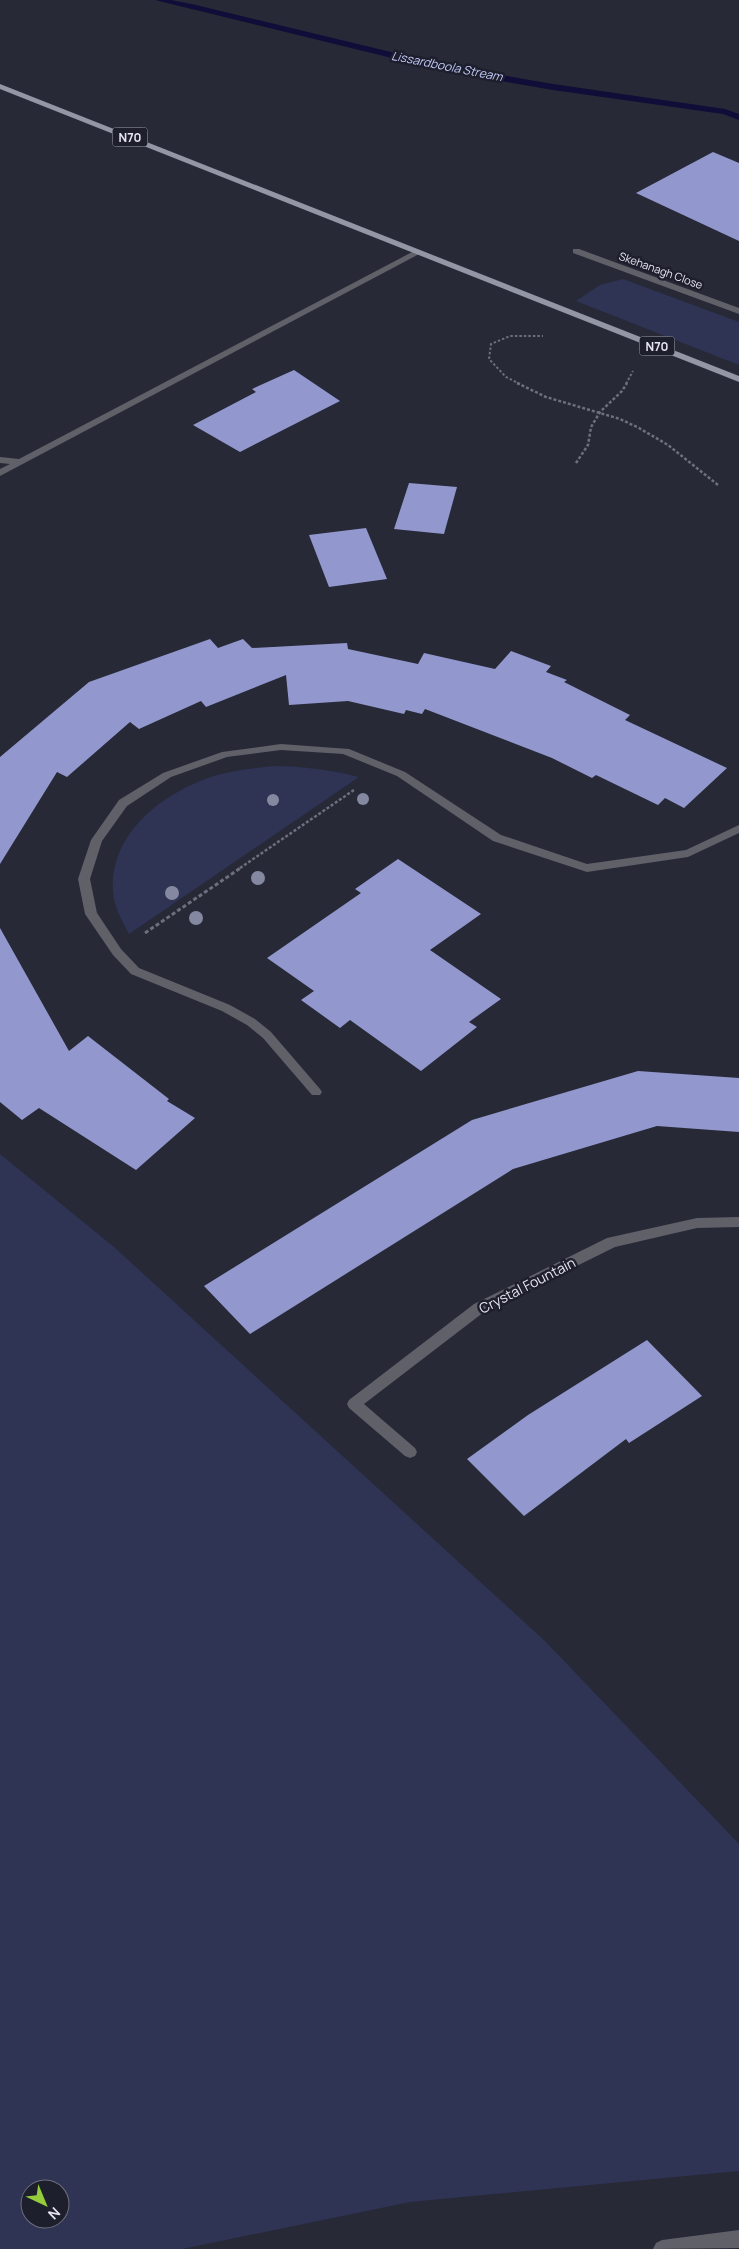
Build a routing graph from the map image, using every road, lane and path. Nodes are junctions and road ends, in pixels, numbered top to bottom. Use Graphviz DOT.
graph roads {
  1 [pos="0,86"];
  2 [pos="576,251"];
  3 [pos="419,252"];
  4 [pos="739,311"];
  5 [pos="548,336"];
  6 [pos="634,368"];
  7 [pos="739,379"];
  8 [pos="601,413"];
  9 [pos="0,460"];
  10 [pos="21,462"];
  11 [pos="576,463"];
  12 [pos="0,473"];
  13 [pos="718,485"];
  14 [pos="388,768"];
  15 [pos="739,829"];
  16 [pos="117,952"];
  17 [pos="316,1092"];
  18 [pos="739,1222"];
  19 [pos="410,1452"];
  20 [pos="739,2239"];
  21 [pos="662,2249"];
  1 -- 3 [label="main road, N70"];
  2 -- 4 [label="street, Skehanagh Close"];
  3 -- 7 [label="main road, N70"];
  3 -- 10 [label="street"];
  5 -- 8 [label="path"];
  6 -- 8 [label="path"];
  8 -- 11 [label="path"];
  8 -- 13 [label="path"];
  9 -- 10 [label="street"];
  10 -- 12 [label="street"];
  14 -- 15 [label="street"];
  14 -- 16 [label="path"];
  14 -- 16 [label="street"];
  16 -- 17 [label="street"];
  18 -- 19 [label="street, Crystal Fountain"];
  20 -- 21 [label="street"];
}
